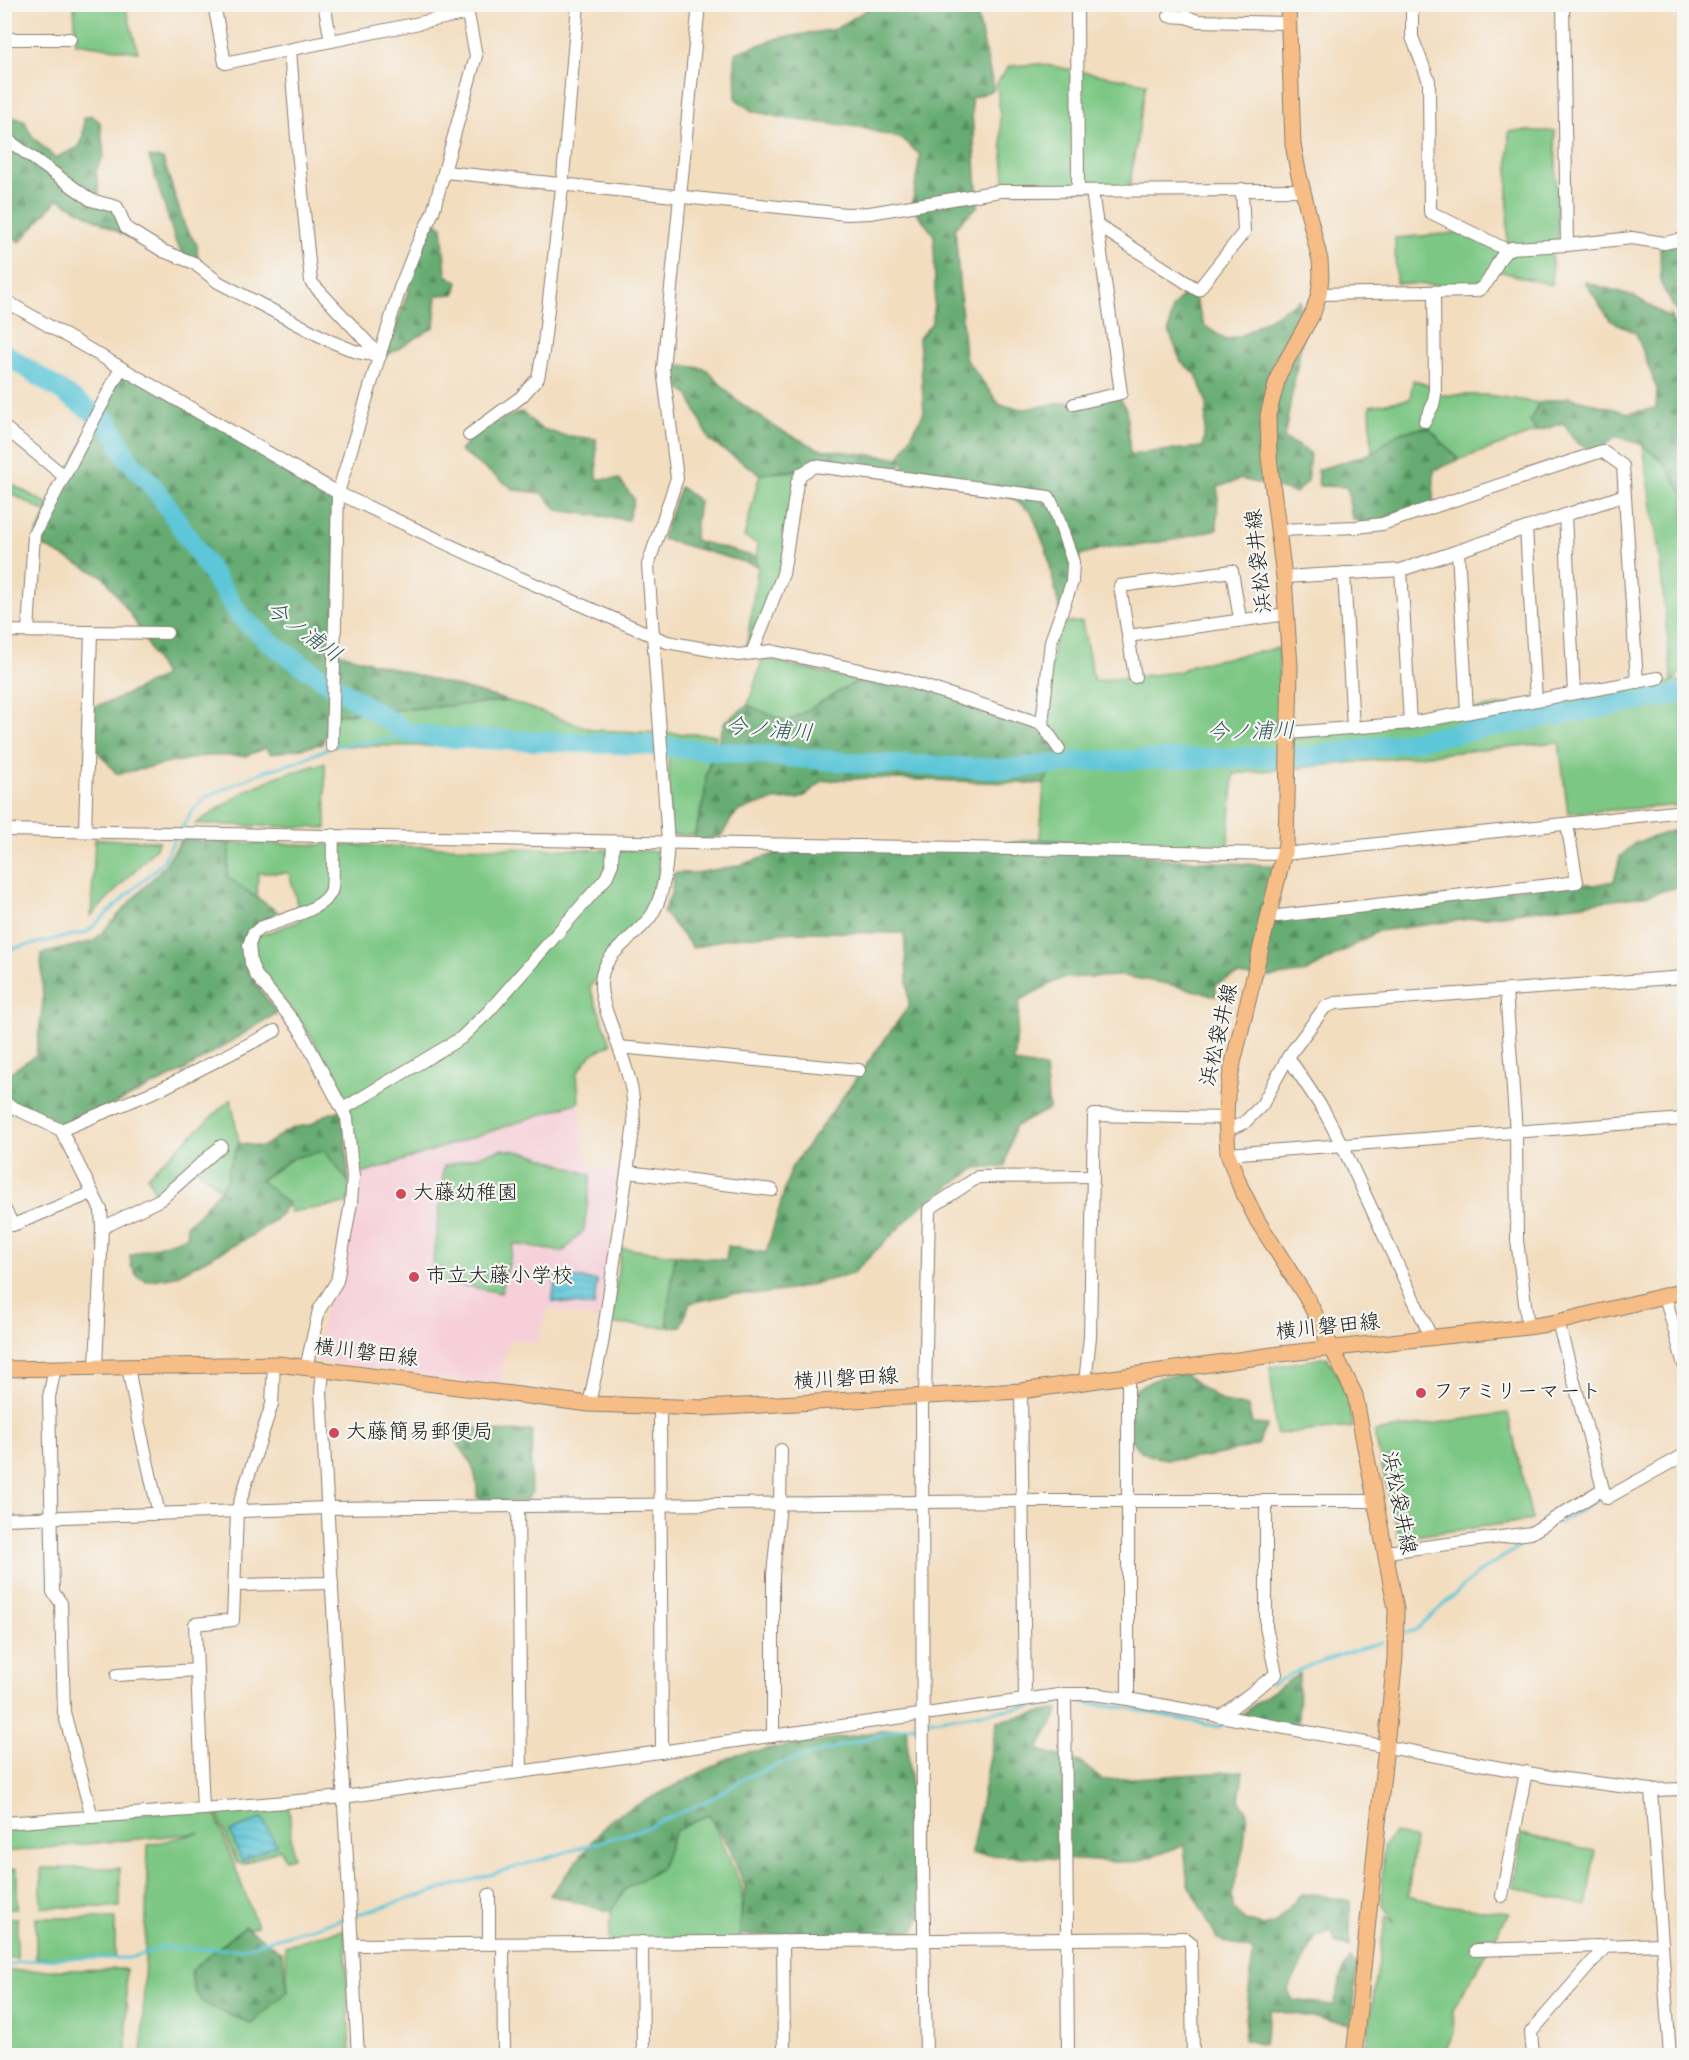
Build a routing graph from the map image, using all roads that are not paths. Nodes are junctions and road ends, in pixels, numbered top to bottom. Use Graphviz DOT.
graph roads {
  1 [pos="214,4"];
  2 [pos="324,4"];
  3 [pos="578,4"];
  4 [pos="699,4"];
  5 [pos="1077,4"];
  6 [pos="1288,4"];
  7 [pos="1412,4"];
  8 [pos="1563,4"];
  9 [pos="467,9"];
  10 [pos="1169,16"];
  11 [pos="1288,23"];
  12 [pos="4,39"];
  13 [pos="70,39"];
  14 [pos="331,41"];
  15 [pos="290,50"];
  16 [pos="4,140"];
  17 [pos="445,172"];
  18 [pos="562,184"];
  19 [pos="1242,189"];
  20 [pos="1092,190"];
  21 [pos="1304,190"];
  22 [pos="1078,191"];
  23 [pos="681,196"];
  24 [pos="1097,225"];
  25 [pos="1684,239"];
  26 [pos="1567,245"];
  27 [pos="1507,250"];
  28 [pos="1434,292"];
  29 [pos="1319,294"];
  30 [pos="4,300"];
  31 [pos="380,356"];
  32 [pos="121,368"];
  33 [pos="1074,404"];
  34 [pos="1425,421"];
  35 [pos="4,427"];
  36 [pos="469,435"];
  37 [pos="64,476"];
  38 [pos="338,493"];
  39 [pos="1625,495"];
  40 [pos="1565,515"];
  41 [pos="1526,528"];
  42 [pos="1279,530"];
  43 [pos="1458,551"];
  44 [pos="1401,570"];
  45 [pos="1344,573"];
  46 [pos="1284,576"];
  47 [pos="1287,614"];
  48 [pos="1240,620"];
  49 [pos="4,631"];
  50 [pos="28,631"];
  51 [pos="91,632"];
  52 [pos="167,633"];
  53 [pos="653,636"];
  54 [pos="1128,636"];
  55 [pos="752,652"];
  56 [pos="1135,677"];
  57 [pos="1658,678"];
  58 [pos="1637,682"];
  59 [pos="1574,693"];
  60 [pos="1536,700"];
  61 [pos="1467,712"];
  62 [pos="1410,723"];
  63 [pos="1042,724"];
  64 [pos="1353,729"];
  65 [pos="1289,733"];
  66 [pos="332,746"];
  67 [pos="1059,749"];
  68 [pos="1684,811"];
  69 [pos="1567,824"];
  70 [pos="4,830"];
  71 [pos="85,831"];
  72 [pos="333,836"];
  73 [pos="614,842"];
  74 [pos="668,842"];
  75 [pos="1284,854"];
  76 [pos="1269,916"];
  77 [pos="1684,977"];
  78 [pos="1506,990"];
  79 [pos="275,1031"];
  80 [pos="619,1047"];
  81 [pos="1288,1057"];
  82 [pos="860,1070"];
  83 [pos="4,1103"];
  84 [pos="343,1109"];
  85 [pos="1684,1119"];
  86 [pos="1226,1124"];
  87 [pos="61,1130"];
  88 [pos="1516,1132"];
  89 [pos="1342,1145"];
  90 [pos="221,1146"];
  91 [pos="1228,1154"];
  92 [pos="628,1172"];
  93 [pos="1093,1176"];
  94 [pos="771,1190"];
  95 [pos="92,1193"];
  96 [pos="4,1208"];
  97 [pos="102,1228"];
  98 [pos="1684,1291"];
  99 [pos="1665,1296"];
  100 [pos="1558,1322"];
  101 [pos="1528,1327"];
  102 [pos="1431,1337"];
  103 [pos="1333,1348"];
  104 [pos="274,1364"];
  105 [pos="1684,1365"];
  106 [pos="96,1367"];
  107 [pos="128,1367"];
  108 [pos="56,1368"];
  109 [pos="306,1368"];
  110 [pos="4,1369"];
  111 [pos="324,1370"];
  112 [pos="1128,1376"];
  113 [pos="1085,1382"];
  114 [pos="1022,1391"];
  115 [pos="923,1397"];
  116 [pos="589,1404"];
  117 [pos="660,1408"];
  118 [pos="781,1450"];
  119 [pos="1684,1455"];
  120 [pos="1605,1492"];
  121 [pos="1023,1501"];
  122 [pos="1128,1501"];
  123 [pos="1266,1501"];
  124 [pos="1375,1501"];
  125 [pos="922,1503"];
  126 [pos="780,1504"];
  127 [pos="661,1505"];
  128 [pos="518,1506"];
  129 [pos="328,1508"];
  130 [pos="237,1511"];
  131 [pos="159,1514"];
  132 [pos="51,1518"];
  133 [pos="4,1519"];
  134 [pos="1386,1552"];
  135 [pos="332,1583"];
  136 [pos="235,1585"];
  137 [pos="197,1670"];
  138 [pos="117,1675"];
  139 [pos="1065,1694"];
  140 [pos="1026,1699"];
  141 [pos="1128,1699"];
  142 [pos="922,1714"];
  143 [pos="1221,1716"];
  144 [pos="773,1736"];
  145 [pos="1385,1747"];
  146 [pos="662,1752"];
  147 [pos="520,1772"];
  148 [pos="1526,1772"];
  149 [pos="1684,1789"];
  150 [pos="1651,1790"];
  151 [pos="344,1797"];
  152 [pos="203,1809"];
  153 [pos="92,1817"];
  154 [pos="4,1823"];
  155 [pos="489,1894"];
  156 [pos="1502,1896"];
  157 [pos="1067,1939"];
  158 [pos="925,1940"];
  159 [pos="783,1941"];
  160 [pos="642,1942"];
  161 [pos="489,1944"];
  162 [pos="503,1944"];
  163 [pos="1662,1944"];
  164 [pos="352,1945"];
  165 [pos="1606,1946"];
  166 [pos="1476,1950"];
  167 [pos="358,2055"];
  168 [pos="504,2055"];
  169 [pos="643,2055"];
  170 [pos="784,2055"];
  171 [pos="926,2055"];
  172 [pos="1068,2055"];
  173 [pos="1193,2055"];
  174 [pos="1354,2055"];
  175 [pos="1533,2055"];
  176 [pos="1670,2055"];
  1 -- 15 [label="street"];
  2 -- 14 [label="street"];
  3 -- 18 [label="street"];
  4 -- 23 [label="street"];
  5 -- 22 [label="street"];
  6 -- 11 [label="main road, 浜松袋井線"];
  7 -- 27 [label="street"];
  8 -- 26 [label="street"];
  9 -- 14 [label="street"];
  9 -- 17 [label="street"];
  10 -- 11 [label="street"];
  11 -- 21 [label="main road, 浜松袋井線"];
  12 -- 13 [label="street"];
  14 -- 15 [label="street"];
  15 -- 31 [label="street"];
  16 -- 31 [label="street"];
  17 -- 18 [label="street"];
  17 -- 31 [label="street"];
  18 -- 23 [label="street"];
  18 -- 36 [label="street"];
  19 -- 20 [label="street"];
  19 -- 21 [label="street"];
  19 -- 24 [label="street"];
  20 -- 22 [label="street"];
  20 -- 24 [label="street"];
  21 -- 29 [label="main road, 浜松袋井線"];
  22 -- 23 [label="street"];
  23 -- 53 [label="street"];
  24 -- 33 [label="street"];
  25 -- 26 [label="street"];
  26 -- 27 [label="street"];
  27 -- 28 [label="street"];
  28 -- 29 [label="street"];
  28 -- 34 [label="street"];
  29 -- 42 [label="main road, 浜松袋井線"];
  30 -- 32 [label="street"];
  31 -- 38 [label="street"];
  32 -- 37 [label="street"];
  32 -- 38 [label="street"];
  35 -- 37 [label="street"];
  37 -- 50 [label="street"];
  38 -- 53 [label="street"];
  38 -- 66 [label="street"];
  39 -- 40 [label="street"];
  39 -- 42 [label="street"];
  39 -- 58 [label="street"];
  40 -- 41 [label="street"];
  40 -- 59 [label="street"];
  41 -- 43 [label="street"];
  41 -- 60 [label="street"];
  42 -- 46 [label="main road, 浜松袋井線"];
  43 -- 44 [label="street"];
  43 -- 61 [label="street"];
  44 -- 45 [label="street"];
  44 -- 62 [label="street"];
  45 -- 46 [label="street"];
  45 -- 64 [label="street"];
  46 -- 47 [label="main road, 浜松袋井線"];
  47 -- 48 [label="street"];
  47 -- 65 [label="main road, 浜松袋井線"];
  48 -- 54 [label="street"];
  48 -- 54 [label="street"];
  49 -- 50 [label="street"];
  50 -- 51 [label="street"];
  51 -- 52 [label="street"];
  51 -- 71 [label="street"];
  53 -- 55 [label="street"];
  53 -- 74 [label="street"];
  54 -- 56 [label="street"];
  55 -- 63 [label="street"];
  55 -- 63 [label="street"];
  57 -- 58 [label="street"];
  58 -- 59 [label="street"];
  59 -- 60 [label="street"];
  60 -- 61 [label="street"];
  61 -- 62 [label="street"];
  62 -- 64 [label="street"];
  63 -- 67 [label="street"];
  64 -- 65 [label="street"];
  65 -- 75 [label="main road, 浜松袋井線"];
  68 -- 69 [label="street"];
  69 -- 75 [label="street"];
  69 -- 76 [label="street"];
  70 -- 71 [label="street"];
  71 -- 72 [label="street"];
  72 -- 73 [label="street"];
  72 -- 84 [label="street"];
  73 -- 74 [label="street"];
  73 -- 84 [label="street"];
  74 -- 75 [label="street"];
  74 -- 80 [label="street"];
  75 -- 76 [label="main road, 浜松袋井線"];
  76 -- 86 [label="main road, 浜松袋井線"];
  77 -- 78 [label="street"];
  78 -- 81 [label="street"];
  78 -- 88 [label="street"];
  79 -- 87 [label="street"];
  80 -- 82 [label="street"];
  80 -- 92 [label="street"];
  81 -- 86 [label="street"];
  81 -- 89 [label="street"];
  83 -- 87 [label="street"];
  84 -- 109 [label="street"];
  85 -- 88 [label="street"];
  86 -- 91 [label="main road, 浜松袋井線"];
  86 -- 93 [label="street"];
  87 -- 95 [label="street"];
  88 -- 89 [label="street"];
  88 -- 101 [label="street"];
  89 -- 91 [label="street"];
  89 -- 102 [label="street"];
  90 -- 97 [label="street"];
  91 -- 103 [label="main road, 浜松袋井線"];
  92 -- 94 [label="street"];
  92 -- 116 [label="street"];
  93 -- 113 [label="street"];
  93 -- 115 [label="street"];
  95 -- 96 [label="street"];
  95 -- 97 [label="street"];
  97 -- 106 [label="street"];
  98 -- 99 [label="main road, 横川磐田線"];
  99 -- 100 [label="main road, 横川磐田線"];
  99 -- 105 [label="street"];
  100 -- 101 [label="main road, 横川磐田線"];
  100 -- 120 [label="street"];
  101 -- 102 [label="main road, 横川磐田線"];
  102 -- 103 [label="main road, 横川磐田線"];
  103 -- 112 [label="main road, 横川磐田線"];
  103 -- 124 [label="main road, 浜松袋井線"];
  104 -- 107 [label="main road, 横川磐田線"];
  104 -- 109 [label="main road, 横川磐田線"];
  104 -- 130 [label="street"];
  106 -- 107 [label="main road, 横川磐田線"];
  106 -- 108 [label="main road, 横川磐田線"];
  107 -- 131 [label="street"];
  108 -- 110 [label="main road, 横川磐田線"];
  108 -- 132 [label="street"];
  109 -- 111 [label="main road, 横川磐田線"];
  111 -- 116 [label="main road, 横川磐田線"];
  111 -- 129 [label="street"];
  112 -- 113 [label="main road, 横川磐田線"];
  112 -- 122 [label="street"];
  113 -- 114 [label="main road, 横川磐田線"];
  114 -- 115 [label="main road, 横川磐田線"];
  114 -- 121 [label="street"];
  115 -- 117 [label="main road, 横川磐田線"];
  115 -- 125 [label="street"];
  116 -- 117 [label="main road, 横川磐田線"];
  117 -- 127 [label="street"];
  118 -- 126 [label="street"];
  119 -- 120 [label="street"];
  120 -- 134 [label="street"];
  121 -- 122 [label="street"];
  121 -- 125 [label="street"];
  121 -- 140 [label="street"];
  122 -- 123 [label="street"];
  122 -- 141 [label="street"];
  123 -- 124 [label="street"];
  123 -- 143 [label="street"];
  124 -- 134 [label="main road, 浜松袋井線"];
  125 -- 126 [label="street"];
  125 -- 142 [label="street"];
  126 -- 127 [label="street"];
  126 -- 144 [label="street"];
  127 -- 128 [label="street"];
  127 -- 146 [label="street"];
  128 -- 129 [label="street"];
  128 -- 147 [label="street"];
  129 -- 130 [label="street"];
  129 -- 135 [label="street"];
  130 -- 131 [label="street"];
  130 -- 136 [label="street"];
  131 -- 132 [label="street"];
  132 -- 133 [label="street"];
  132 -- 153 [label="street"];
  134 -- 145 [label="main road, 浜松袋井線"];
  135 -- 136 [label="street"];
  135 -- 151 [label="street"];
  136 -- 137 [label="street"];
  137 -- 138 [label="street"];
  137 -- 152 [label="street"];
  139 -- 140 [label="street"];
  139 -- 141 [label="street"];
  139 -- 157 [label="street"];
  140 -- 142 [label="street"];
  141 -- 143 [label="street"];
  142 -- 144 [label="street"];
  142 -- 158 [label="street"];
  143 -- 145 [label="street"];
  144 -- 146 [label="street"];
  145 -- 148 [label="street"];
  145 -- 174 [label="main road, 浜松袋井線"];
  146 -- 147 [label="street"];
  147 -- 151 [label="street"];
  148 -- 150 [label="street"];
  148 -- 156 [label="street"];
  149 -- 150 [label="street"];
  150 -- 163 [label="street"];
  151 -- 152 [label="street"];
  151 -- 164 [label="street"];
  152 -- 153 [label="street"];
  153 -- 154 [label="street"];
  155 -- 161 [label="street"];
  157 -- 158 [label="street"];
  157 -- 172 [label="street"];
  157 -- 173 [label="street"];
  158 -- 159 [label="street"];
  158 -- 171 [label="street"];
  159 -- 160 [label="street"];
  159 -- 170 [label="street"];
  160 -- 162 [label="street"];
  160 -- 169 [label="street"];
  161 -- 162 [label="street"];
  161 -- 164 [label="street"];
  162 -- 168 [label="street"];
  163 -- 165 [label="street"];
  163 -- 176 [label="street"];
  164 -- 167 [label="street"];
  165 -- 166 [label="street"];
  165 -- 175 [label="street"];
}
